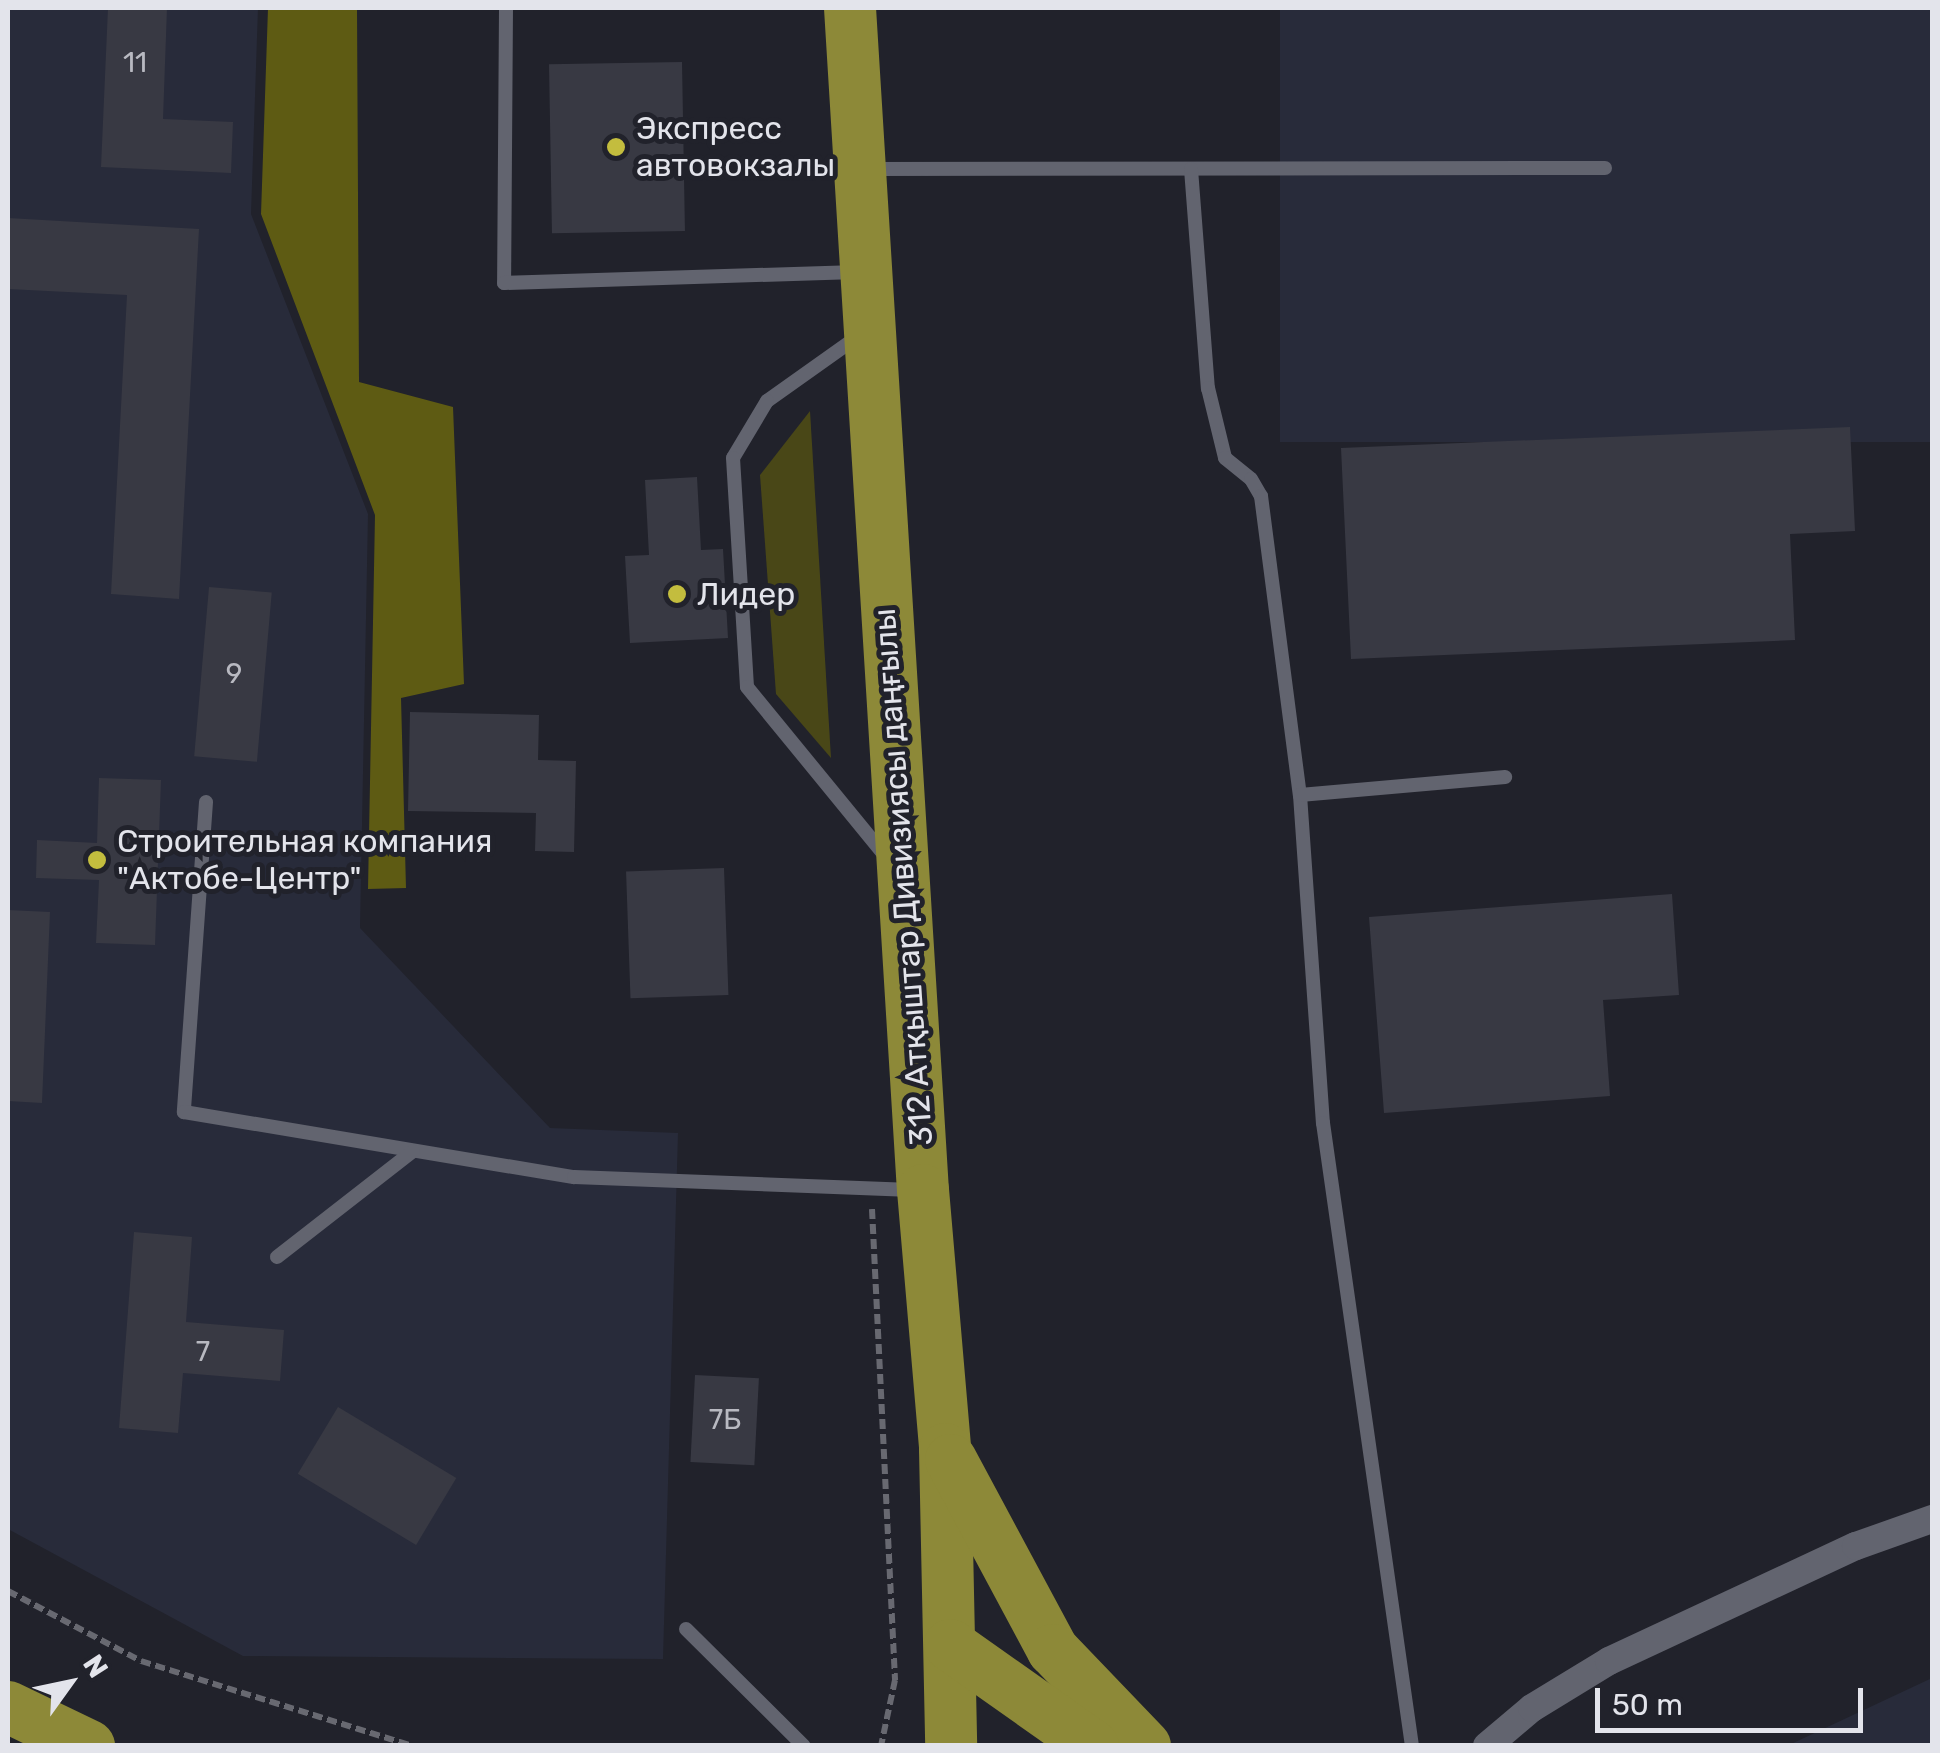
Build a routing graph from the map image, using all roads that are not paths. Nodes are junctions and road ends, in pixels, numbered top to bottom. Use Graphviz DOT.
graph roads {
  1 [pos="506,8"];
  2 [pos="850,8"];
  3 [pos="1605,168"];
  4 [pos="858,169"];
  5 [pos="1191,169"];
  6 [pos="864,272"];
  7 [pos="869,329"];
  8 [pos="1505,776"];
  9 [pos="1300,796"];
  10 [pos="206,802"];
  11 [pos="904,878"];
  12 [pos="413,1150"];
  13 [pos="923,1190"];
  14 [pos="277,1258"];
  15 [pos="946,1450"];
  16 [pos="1932,1519"];
  17 [pos="686,1630"];
  18 [pos="950,1646"];
  19 [pos="8,1706"];
  20 [pos="941,1733"];
  21 [pos="89,1746"];
  22 [pos="804,1746"];
  23 [pos="1093,1746"];
  24 [pos="1146,1746"];
  25 [pos="1412,1746"];
  26 [pos="1487,1746"];
  1 -- 6 [label="lane"];
  2 -- 4 [label="highway, 312 Атқыштар Дивизиясы даңғылы"];
  3 -- 5 [label="lane"];
  4 -- 5 [label="lane"];
  4 -- 6 [label="highway, 312 Атқыштар Дивизиясы даңғылы"];
  5 -- 9 [label="lane"];
  6 -- 7 [label="highway, 312 Атқыштар Дивизиясы даңғылы"];
  7 -- 11 [label="highway, 312 Атқыштар Дивизиясы даңғылы"];
  7 -- 11 [label="lane"];
  8 -- 9 [label="lane"];
  9 -- 25 [label="lane"];
  10 -- 12 [label="lane"];
  11 -- 13 [label="highway, 312 Атқыштар Дивизиясы даңғылы"];
  12 -- 13 [label="lane"];
  12 -- 14 [label="lane"];
  13 -- 15 [label="highway, 312 Атқыштар Дивизиясы даңғылы"];
  15 -- 18 [label="highway, 312 Атқыштар Дивизиясы даңғылы"];
  15 -- 24 [label="highway"];
  16 -- 26 [label="street"];
  17 -- 22 [label="lane"];
  18 -- 20 [label="highway, 312 Атқыштар Дивизиясы даңғылы"];
  18 -- 23 [label="highway"];
  19 -- 21 [label="highway"];
}
